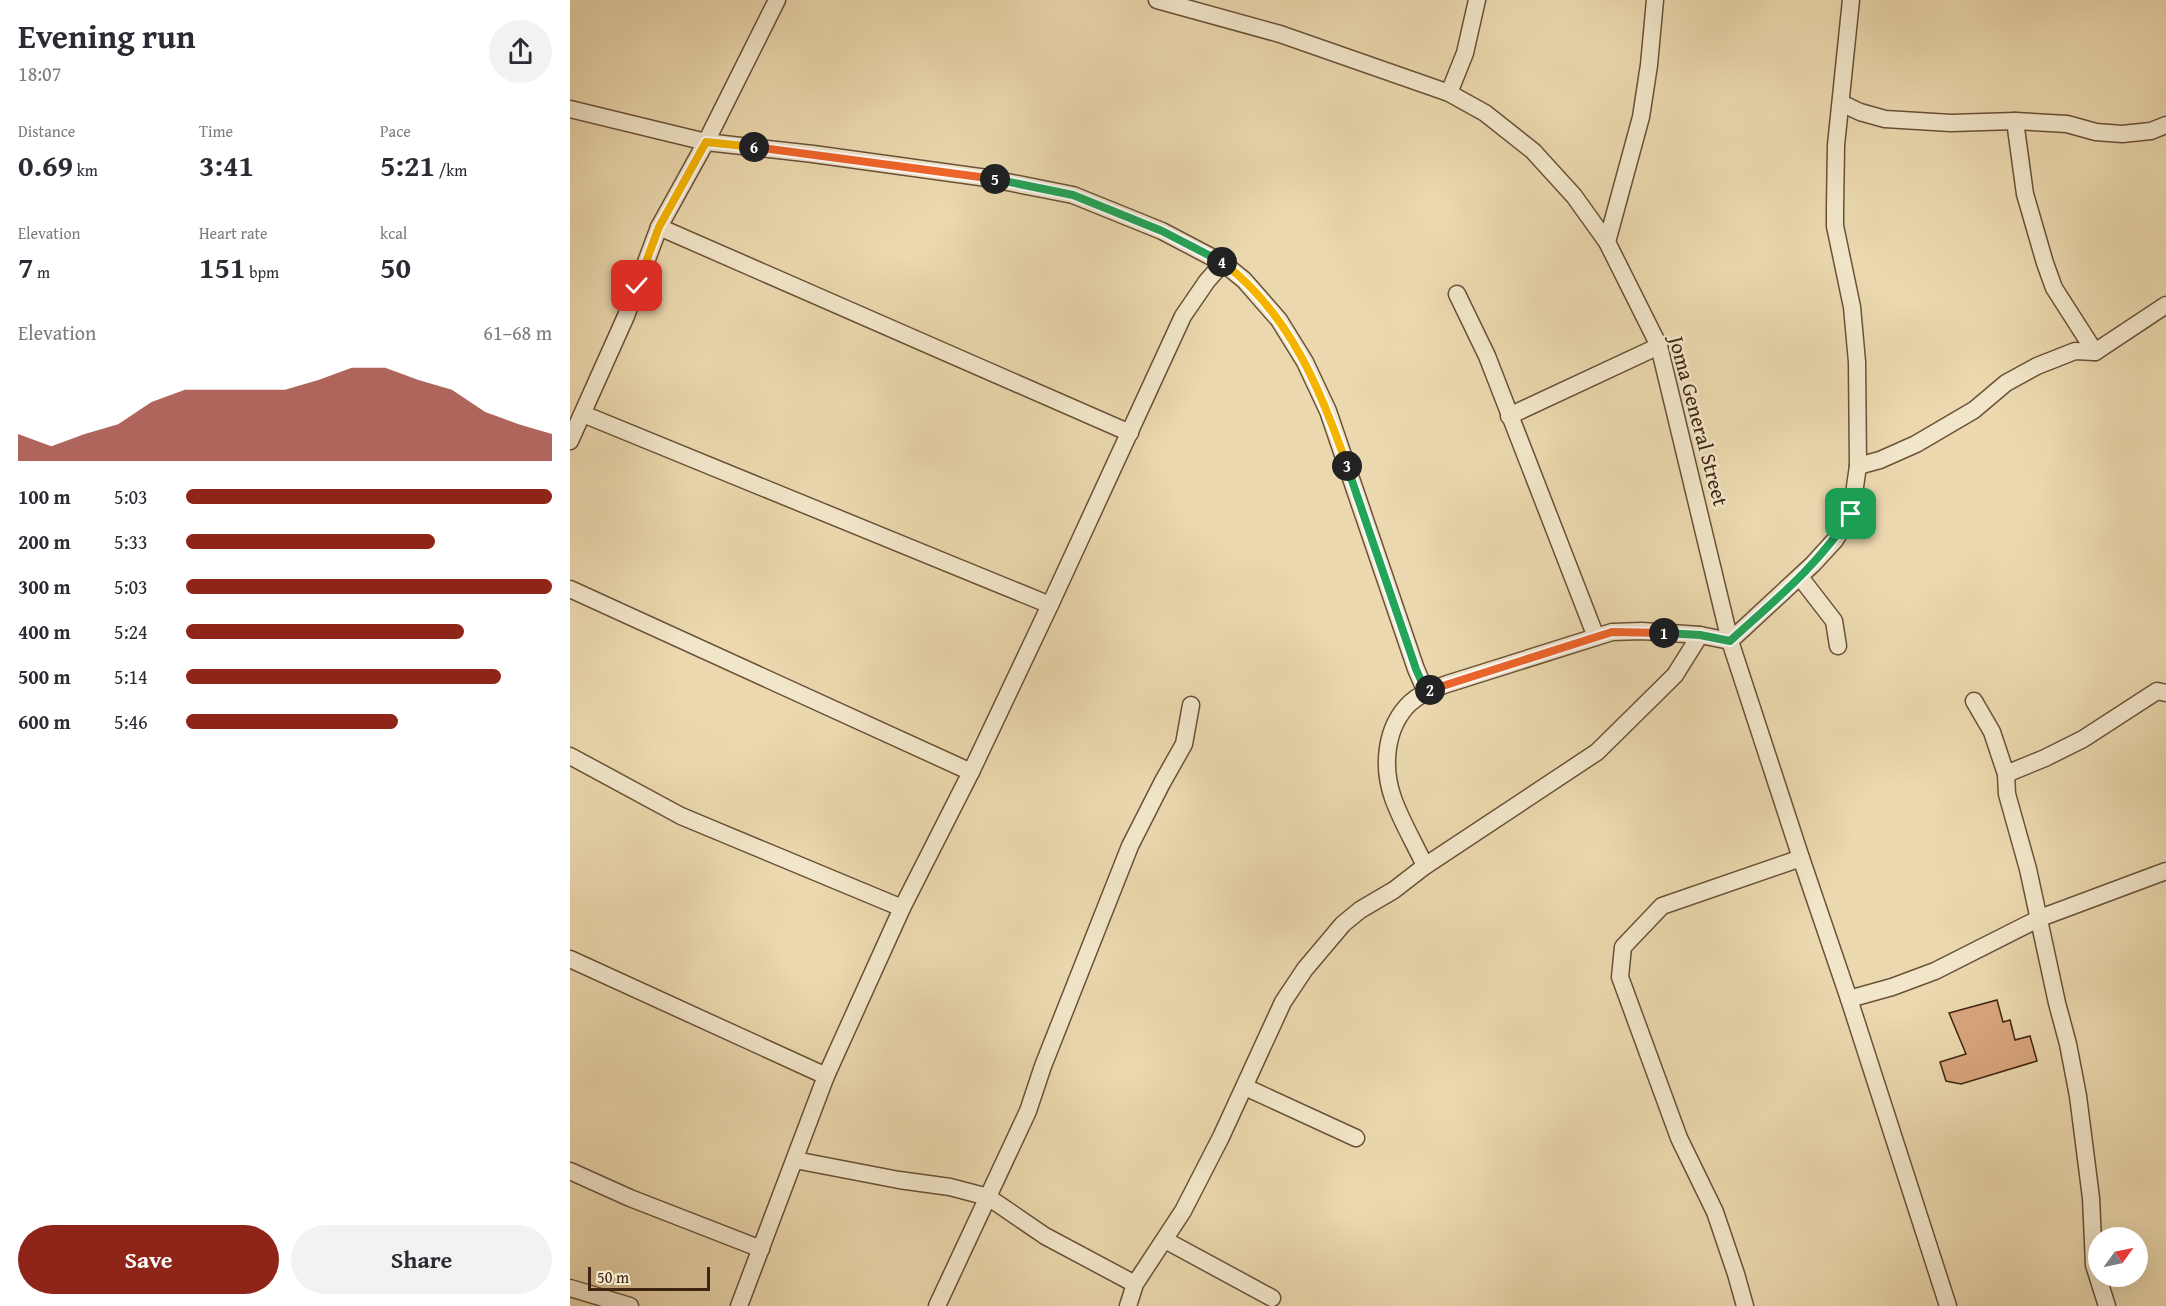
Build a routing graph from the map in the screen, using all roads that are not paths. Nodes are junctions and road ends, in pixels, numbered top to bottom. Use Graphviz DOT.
graph roads {
  1 [pos="777,0"];
  2 [pos="1157,0"];
  3 [pos="1477,0"];
  4 [pos="1655,0"];
  5 [pos="1851,0"];
  6 [pos="1449,93"];
  7 [pos="1841,103"];
  8 [pos="570,109"];
  9 [pos="2015,121"];
  10 [pos="2166,124"];
  11 [pos="706,142"];
  12 [pos="659,227"];
  13 [pos="1607,242"];
  14 [pos="1223,262"];
  15 [pos="1457,294"];
  16 [pos="2166,305"];
  17 [pos="1659,345"];
  18 [pos="2095,352"];
  19 [pos="584,414"];
  20 [pos="1509,416"];
  21 [pos="1130,434"];
  22 [pos="570,441"];
  23 [pos="1858,466"];
  24 [pos="1800,577"];
  25 [pos="570,589"];
  26 [pos="1050,604"];
  27 [pos="1700,635"];
  28 [pos="1596,637"];
  29 [pos="1730,641"];
  30 [pos="1838,646"];
  31 [pos="1426,692"];
  32 [pos="2166,693"];
  33 [pos="1974,701"];
  34 [pos="1191,705"];
  35 [pos="570,756"];
  36 [pos="971,772"];
  37 [pos="2006,774"];
  38 [pos="1801,858"];
  39 [pos="1425,866"];
  40 [pos="2166,871"];
  41 [pos="902,908"];
  42 [pos="2040,918"];
  43 [pos="570,959"];
  44 [pos="1850,999"];
  45 [pos="826,1076"];
  46 [pos="1245,1087"];
  47 [pos="1356,1138"];
  48 [pos="795,1160"];
  49 [pos="570,1171"];
  50 [pos="988,1197"];
  51 [pos="1165,1240"];
  52 [pos="761,1249"];
  53 [pos="1135,1284"];
  54 [pos="570,1288"];
  55 [pos="1272,1298"];
  56 [pos="630,1306"];
  57 [pos="739,1306"];
  58 [pos="936,1306"];
  59 [pos="1128,1306"];
  60 [pos="1745,1306"];
  61 [pos="1948,1306"];
  62 [pos="2107,1306"];
  1 -- 11 [label="street"];
  2 -- 6 [label="street, Joma General Street"];
  3 -- 6 [label="street"];
  4 -- 13 [label="street"];
  5 -- 7 [label="street"];
  6 -- 13 [label="street, Joma General Street"];
  7 -- 9 [label="street"];
  7 -- 23 [label="street"];
  8 -- 11 [label="street"];
  9 -- 10 [label="street"];
  9 -- 18 [label="street"];
  11 -- 12 [label="street"];
  11 -- 14 [label="street"];
  12 -- 19 [label="street"];
  12 -- 21 [label="street"];
  13 -- 17 [label="street, Joma General Street"];
  14 -- 21 [label="street"];
  14 -- 31 [label="street"];
  15 -- 20 [label="street"];
  16 -- 18 [label="street"];
  17 -- 20 [label="street"];
  17 -- 29 [label="street, Joma General Street"];
  18 -- 23 [label="street"];
  19 -- 22 [label="street"];
  19 -- 26 [label="street"];
  20 -- 28 [label="street"];
  21 -- 26 [label="street"];
  23 -- 24 [label="street"];
  24 -- 29 [label="street"];
  24 -- 30 [label="street"];
  25 -- 36 [label="street"];
  26 -- 36 [label="street"];
  27 -- 28 [label="street"];
  27 -- 29 [label="street"];
  27 -- 39 [label="street"];
  28 -- 31 [label="street"];
  29 -- 38 [label="street, Joma General Street"];
  31 -- 39 [label="street"];
  32 -- 37 [label="street"];
  33 -- 37 [label="street"];
  34 -- 50 [label="street"];
  35 -- 41 [label="street"];
  36 -- 41 [label="street"];
  37 -- 42 [label="street"];
  38 -- 44 [label="street, Joma General Street"];
  38 -- 60 [label="street"];
  39 -- 46 [label="street"];
  40 -- 42 [label="street"];
  41 -- 45 [label="street"];
  42 -- 44 [label="street"];
  42 -- 62 [label="street"];
  43 -- 45 [label="street"];
  44 -- 61 [label="street, Joma General Street"];
  45 -- 48 [label="street"];
  46 -- 47 [label="street"];
  46 -- 51 [label="street"];
  48 -- 50 [label="street"];
  48 -- 52 [label="street"];
  49 -- 52 [label="street"];
  50 -- 53 [label="street"];
  50 -- 58 [label="street"];
  51 -- 53 [label="street"];
  51 -- 55 [label="street"];
  52 -- 57 [label="street"];
  53 -- 59 [label="street"];
  54 -- 56 [label="street"];
}
